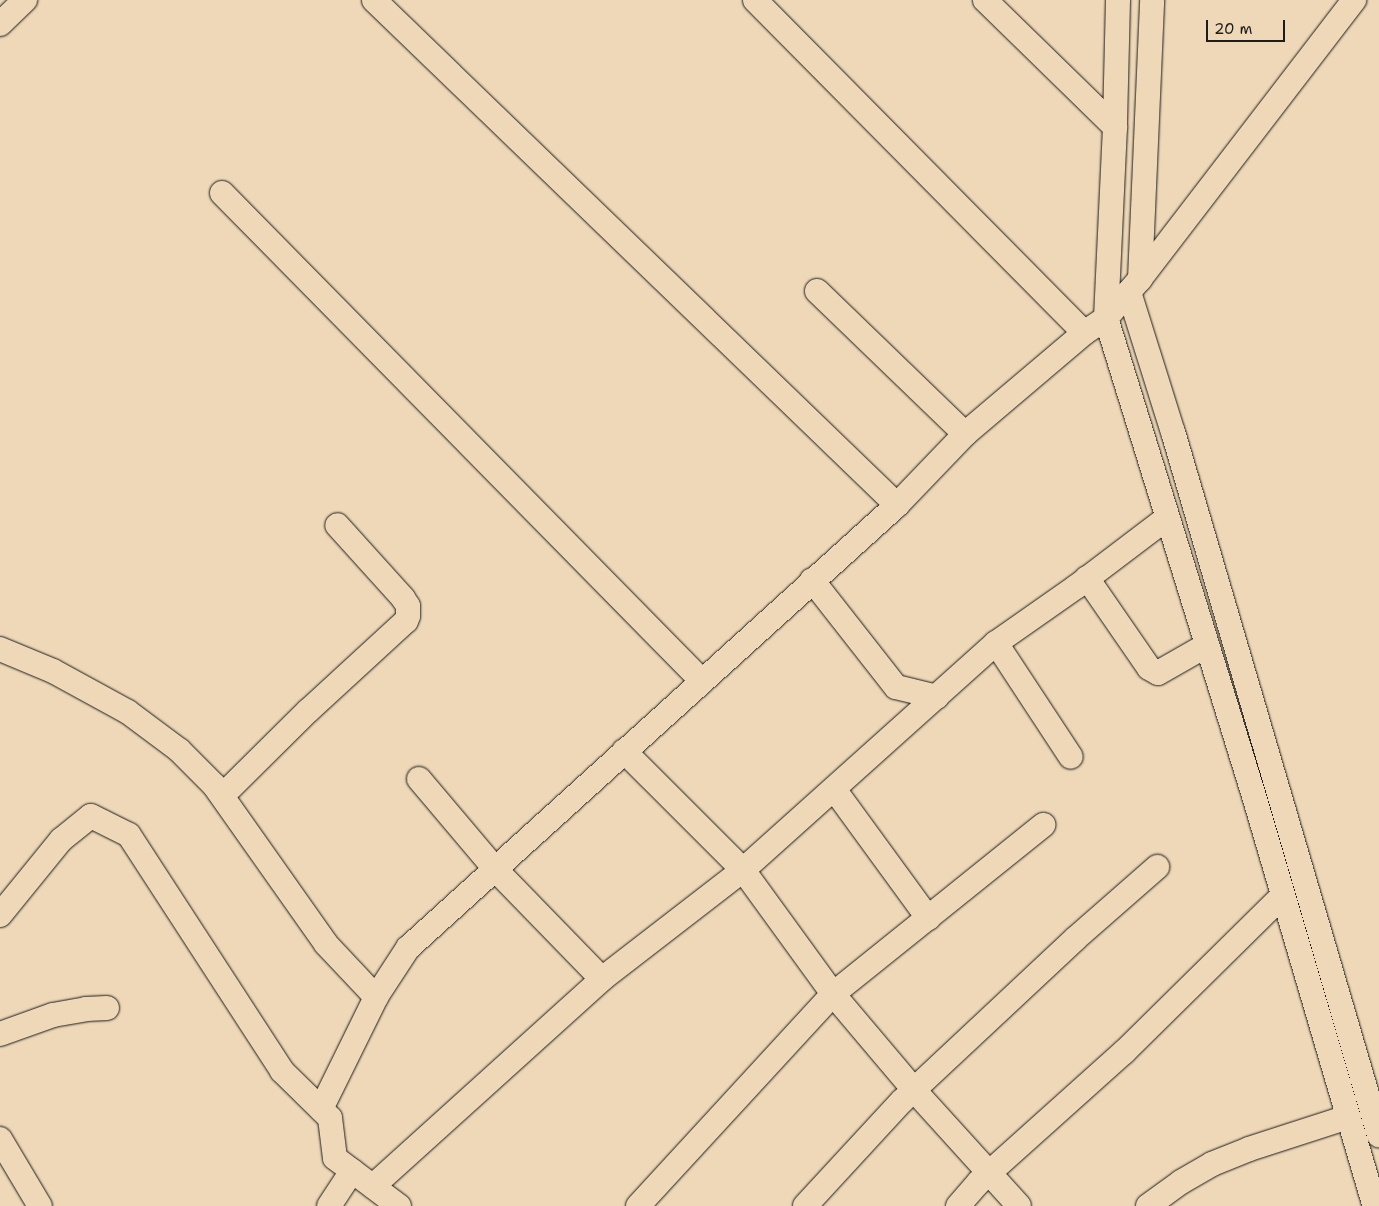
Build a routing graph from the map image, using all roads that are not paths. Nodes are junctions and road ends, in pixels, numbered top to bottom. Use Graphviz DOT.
graph roads {
  1 [pos="25,0"];
  2 [pos="754,0"];
  3 [pos="985,0"];
  4 [pos="1118,0"];
  5 [pos="1152,0"];
  6 [pos="1354,0"];
  7 [pos="383,3"];
  8 [pos="0,24"];
  9 [pos="1116,127"];
  10 [pos="222,193"];
  11 [pos="1134,285"];
  12 [pos="817,291"];
  13 [pos="1106,318"];
  14 [pos="1084,333"];
  15 [pos="966,434"];
  16 [pos="897,505"];
  17 [pos="1167,518"];
  18 [pos="337,525"];
  19 [pos="1087,578"];
  20 [pos="812,580"];
  21 [pos="996,644"];
  22 [pos="1207,645"];
  23 [pos="0,649"];
  24 [pos="702,680"];
  25 [pos="937,697"];
  26 [pos="624,751"];
  27 [pos="1071,757"];
  28 [pos="419,779"];
  29 [pos="834,790"];
  30 [pos="223,796"];
  31 [pos="1043,825"];
  32 [pos="1157,867"];
  33 [pos="495,869"];
  34 [pos="743,870"];
  35 [pos="1283,895"];
  36 [pos="0,915"];
  37 [pos="928,918"];
  38 [pos="602,979"];
  39 [pos="833,994"];
  40 [pos="376,996"];
  41 [pos="107,1008"];
  42 [pos="0,1034"];
  43 [pos="914,1090"];
  44 [pos="321,1109"];
  45 [pos="1348,1117"];
  46 [pos="1379,1135"];
  47 [pos="0,1139"];
  48 [pos="352,1171"];
  49 [pos="989,1173"];
  50 [pos="373,1186"];
  51 [pos="40,1206"];
  52 [pos="329,1206"];
  53 [pos="399,1206"];
  54 [pos="638,1206"];
  55 [pos="805,1206"];
  56 [pos="958,1206"];
  57 [pos="1019,1206"];
  58 [pos="1148,1206"];
  59 [pos="1375,1206"];
  1 -- 8 [label="street"];
  2 -- 14 [label="street"];
  3 -- 9 [label="street"];
  4 -- 9 [label="street"];
  5 -- 11 [label="street"];
  6 -- 11 [label="street"];
  7 -- 16 [label="street"];
  9 -- 13 [label="street"];
  10 -- 24 [label="street"];
  11 -- 13 [label="street"];
  11 -- 46 [label="street"];
  12 -- 15 [label="street"];
  13 -- 14 [label="street"];
  13 -- 17 [label="street"];
  14 -- 15 [label="street"];
  15 -- 16 [label="street"];
  16 -- 20 [label="street"];
  17 -- 19 [label="street"];
  17 -- 22 [label="street"];
  18 -- 30 [label="street"];
  19 -- 21 [label="street"];
  19 -- 22 [label="street"];
  20 -- 24 [label="street"];
  20 -- 25 [label="street"];
  21 -- 25 [label="street"];
  21 -- 27 [label="street"];
  22 -- 35 [label="street"];
  23 -- 30 [label="street"];
  24 -- 26 [label="street"];
  25 -- 29 [label="street"];
  26 -- 33 [label="street"];
  26 -- 34 [label="street"];
  28 -- 33 [label="street"];
  29 -- 34 [label="street"];
  29 -- 37 [label="street"];
  30 -- 40 [label="street"];
  31 -- 37 [label="street"];
  32 -- 43 [label="street"];
  33 -- 38 [label="street"];
  33 -- 40 [label="street"];
  34 -- 38 [label="street"];
  34 -- 39 [label="street"];
  35 -- 45 [label="street"];
  35 -- 49 [label="street"];
  36 -- 44 [label="street"];
  37 -- 39 [label="street"];
  38 -- 50 [label="street"];
  39 -- 43 [label="street"];
  39 -- 54 [label="street"];
  40 -- 44 [label="street"];
  41 -- 42 [label="street"];
  43 -- 49 [label="street"];
  43 -- 55 [label="street"];
  44 -- 48 [label="street"];
  45 -- 58 [label="street"];
  45 -- 59 [label="street"];
  47 -- 51 [label="street"];
  48 -- 50 [label="street"];
  48 -- 52 [label="street"];
  49 -- 56 [label="street"];
  49 -- 57 [label="street"];
  50 -- 53 [label="street"];
}
